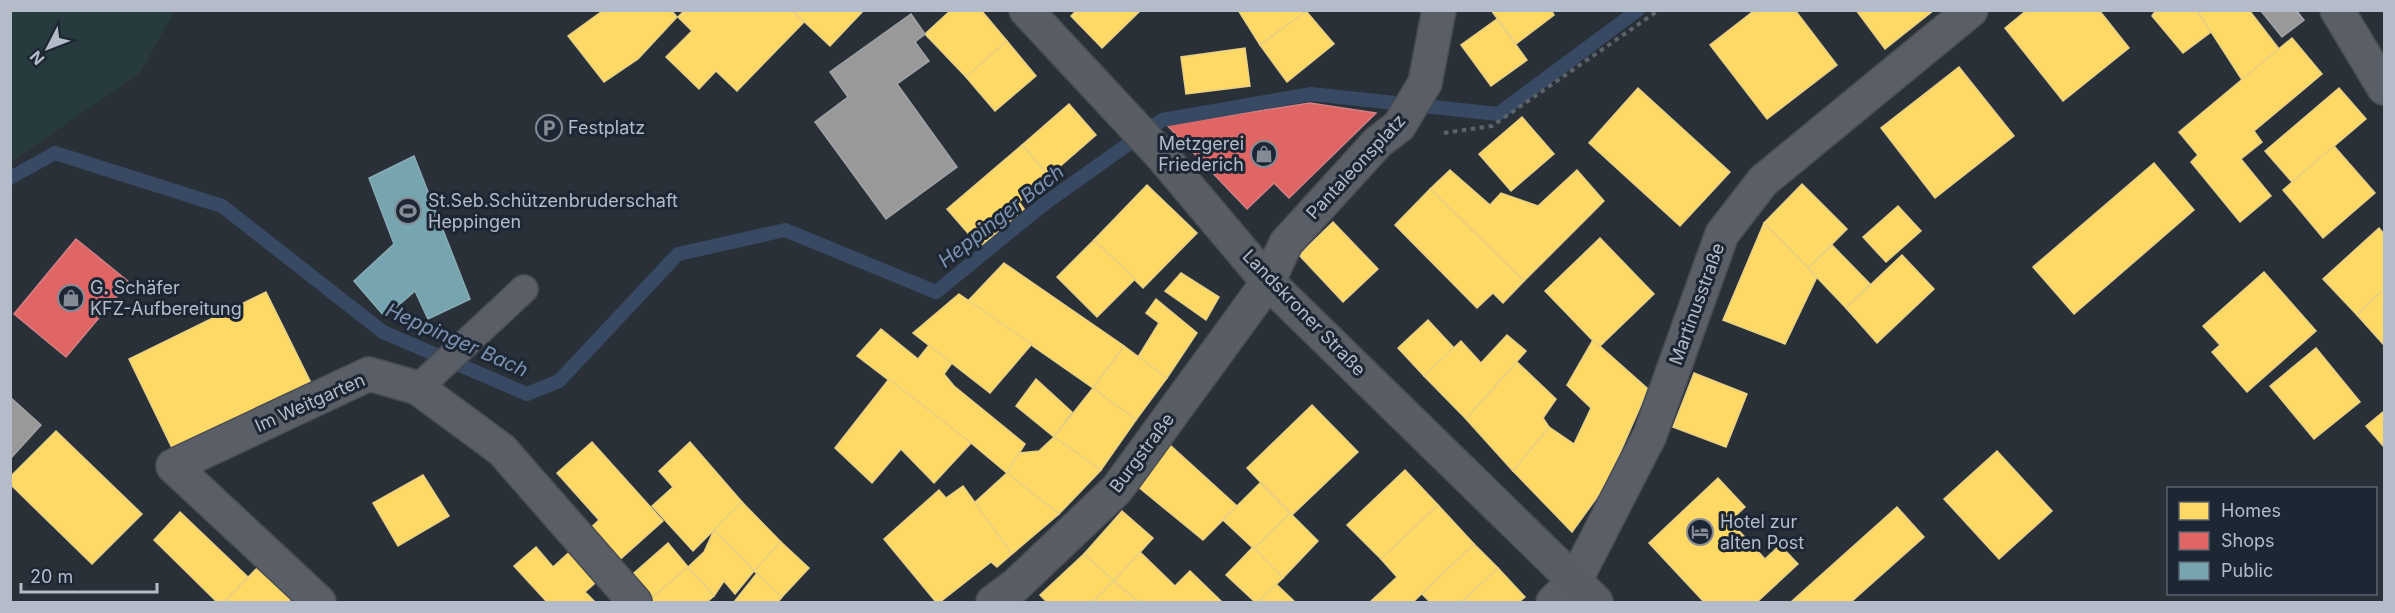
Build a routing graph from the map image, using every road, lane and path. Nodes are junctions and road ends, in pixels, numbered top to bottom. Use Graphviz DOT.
graph roads {
  1 [pos="1026,10"];
  2 [pos="1439,10"];
  3 [pos="1659,10"];
  4 [pos="1971,10"];
  5 [pos="2337,10"];
  6 [pos="2385,88"];
  7 [pos="1388,134"];
  8 [pos="1268,282"];
  9 [pos="524,289"];
  10 [pos="418,388"];
  11 [pos="1575,595"];
  12 [pos="319,603"];
  13 [pos="635,603"];
  14 [pos="993,603"];
  1 -- 8 [label="main road, Landskroner Straße"];
  2 -- 7 [label="street, Pantaleonsplatz"];
  3 -- 7 [label="path"];
  4 -- 11 [label="street, Martinusstraße"];
  5 -- 6 [label="street"];
  7 -- 8 [label="street, Pantaleonsplatz"];
  8 -- 11 [label="main road, Landskroner Straße"];
  8 -- 14 [label="main road, Burgstraße"];
  9 -- 10 [label="lane"];
  10 -- 12 [label="street, Im Weitgarten"];
  10 -- 13 [label="street, Im Weitgarten"];
}
